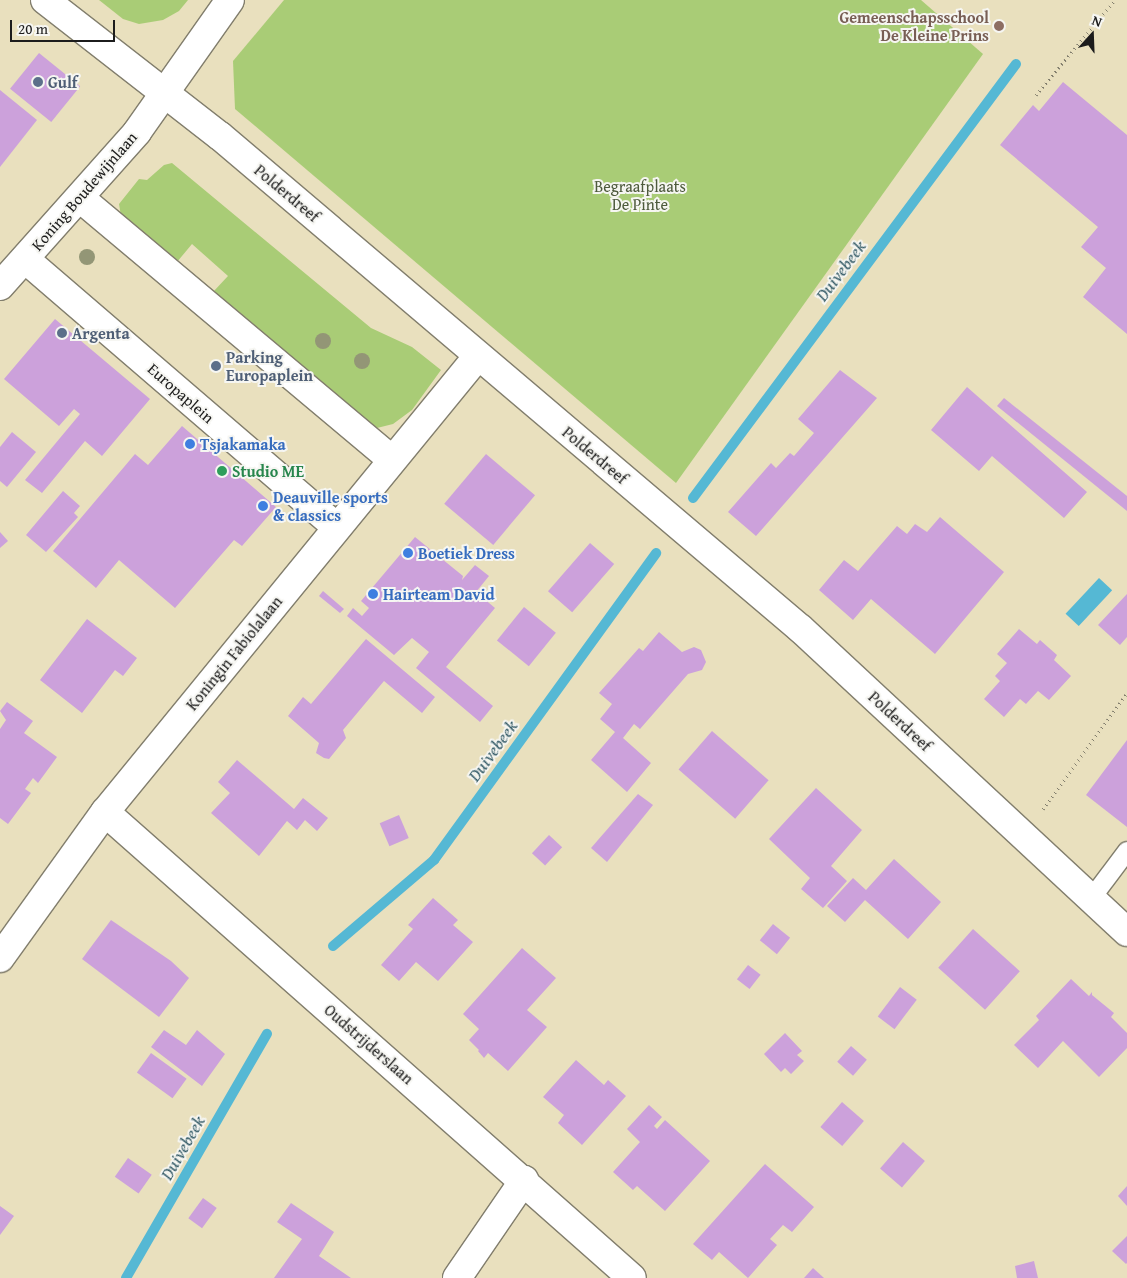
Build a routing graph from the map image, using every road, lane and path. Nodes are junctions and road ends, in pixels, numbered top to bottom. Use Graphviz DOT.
graph roads {
  1 [pos="45,0"];
  2 [pos="230,0"];
  3 [pos="1115,0"];
  4 [pos="164,92"];
  5 [pos="1036,95"];
  6 [pos="80,198"];
  7 [pos="25,259"];
  8 [pos="0,286"];
  9 [pos="478,356"];
  10 [pos="392,460"];
  11 [pos="337,527"];
  12 [pos="1127,693"];
  13 [pos="105,812"];
  14 [pos="1024,836"];
  15 [pos="1127,851"];
  16 [pos="1091,899"];
  17 [pos="1127,932"];
  18 [pos="0,958"];
  19 [pos="524,1180"];
  20 [pos="457,1278"];
  21 [pos="632,1278"];
  1 -- 4 [label="street, Polderdreef"];
  2 -- 4 [label="street, Koning Boudewijnlaan"];
  3 -- 5 [label="path"];
  4 -- 6 [label="street, Koning Boudewijnlaan"];
  4 -- 9 [label="street, Polderdreef"];
  6 -- 7 [label="street, Koning Boudewijnlaan"];
  6 -- 10 [label="street"];
  7 -- 8 [label="street, Koning Boudewijnlaan"];
  7 -- 11 [label="street, Europaplein"];
  9 -- 10 [label="street, Koningin Fabiolalaan"];
  9 -- 14 [label="street, Polderdreef"];
  10 -- 11 [label="street, Koningin Fabiolalaan"];
  11 -- 13 [label="street, Koningin Fabiolalaan"];
  12 -- 14 [label="path"];
  13 -- 18 [label="street, Koningin Fabiolalaan"];
  13 -- 19 [label="street, Oudstrijderslaan"];
  14 -- 16 [label="street, Polderdreef"];
  15 -- 16 [label="lane"];
  16 -- 17 [label="street, Polderdreef"];
  19 -- 20 [label="street"];
  19 -- 21 [label="street, Oudstrijderslaan"];
}
